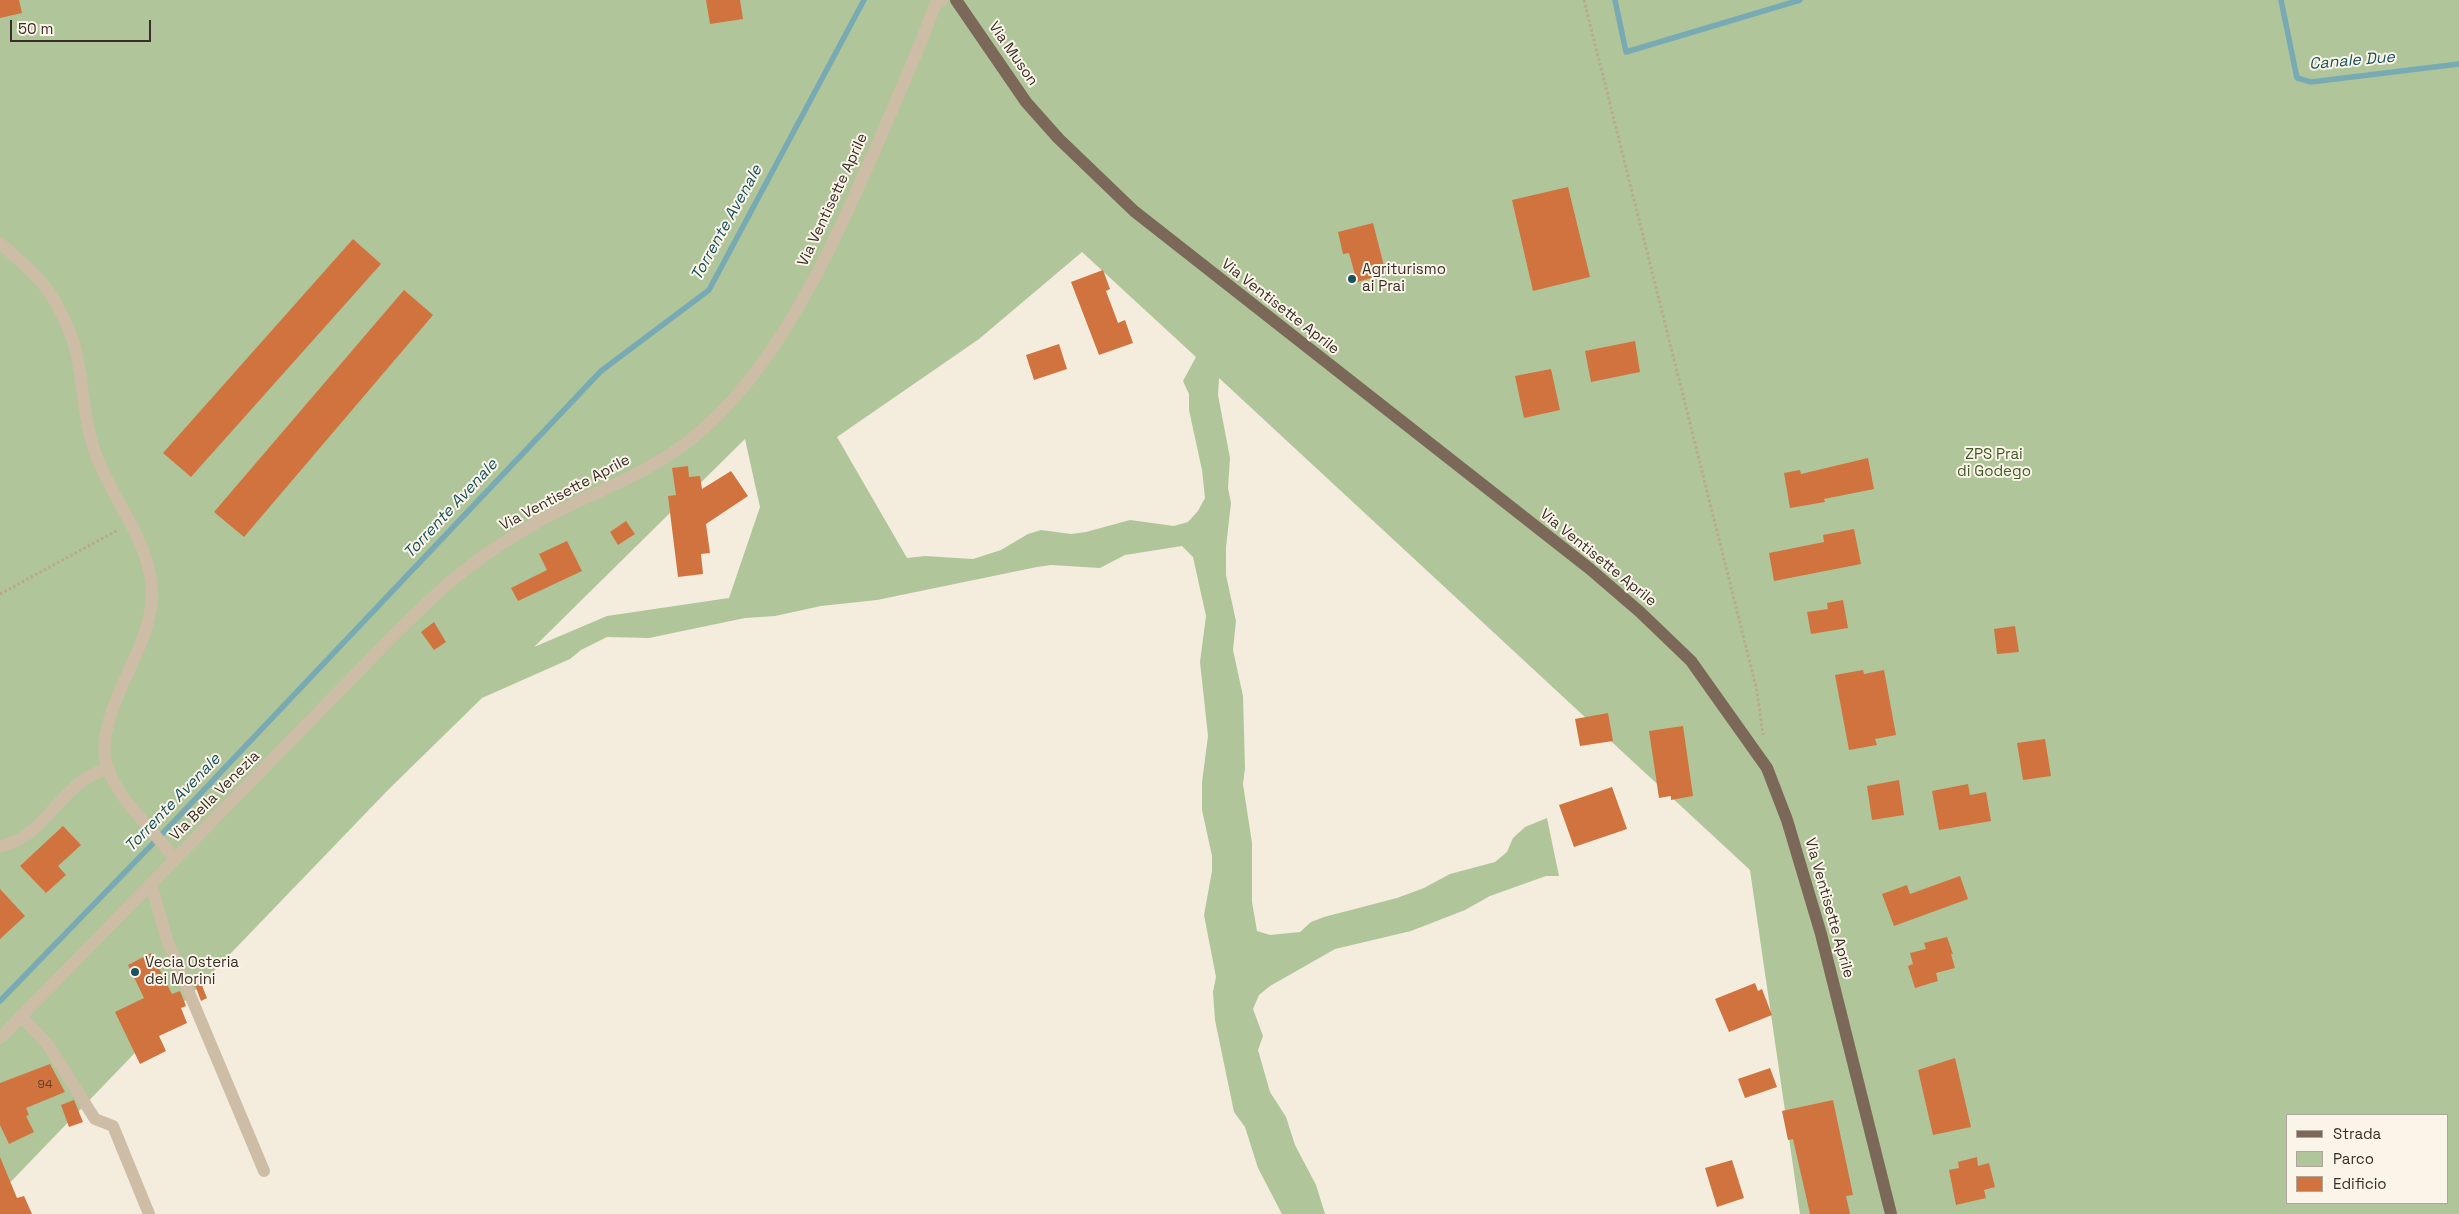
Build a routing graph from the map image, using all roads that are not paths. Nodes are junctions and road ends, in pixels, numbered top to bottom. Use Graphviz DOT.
graph roads {
  1 [pos="942,0"];
  2 [pos="956,0"];
  3 [pos="1026,102"];
  4 [pos="0,243"];
  5 [pos="455,578"];
  6 [pos="110,769"];
  7 [pos="0,846"];
  8 [pos="175,859"];
  9 [pos="151,883"];
  10 [pos="21,1016"];
  11 [pos="0,1038"];
  12 [pos="264,1171"];
  13 [pos="149,1214"];
  14 [pos="1891,1214"];
  1 -- 5 [label="street, Via Ventisette Aprile"];
  2 -- 3 [label="main road, Via Muson"];
  3 -- 14 [label="main road, Via Ventisette Aprile"];
  4 -- 6 [label="street"];
  5 -- 8 [label="street, Via Bella Venezia"];
  6 -- 7 [label="street"];
  6 -- 8 [label="street"];
  8 -- 9 [label="street, Via Bella Venezia"];
  9 -- 10 [label="street, Via Bella Venezia"];
  9 -- 12 [label="street"];
  10 -- 11 [label="street, Via Bella Venezia"];
  10 -- 13 [label="street"];
}
